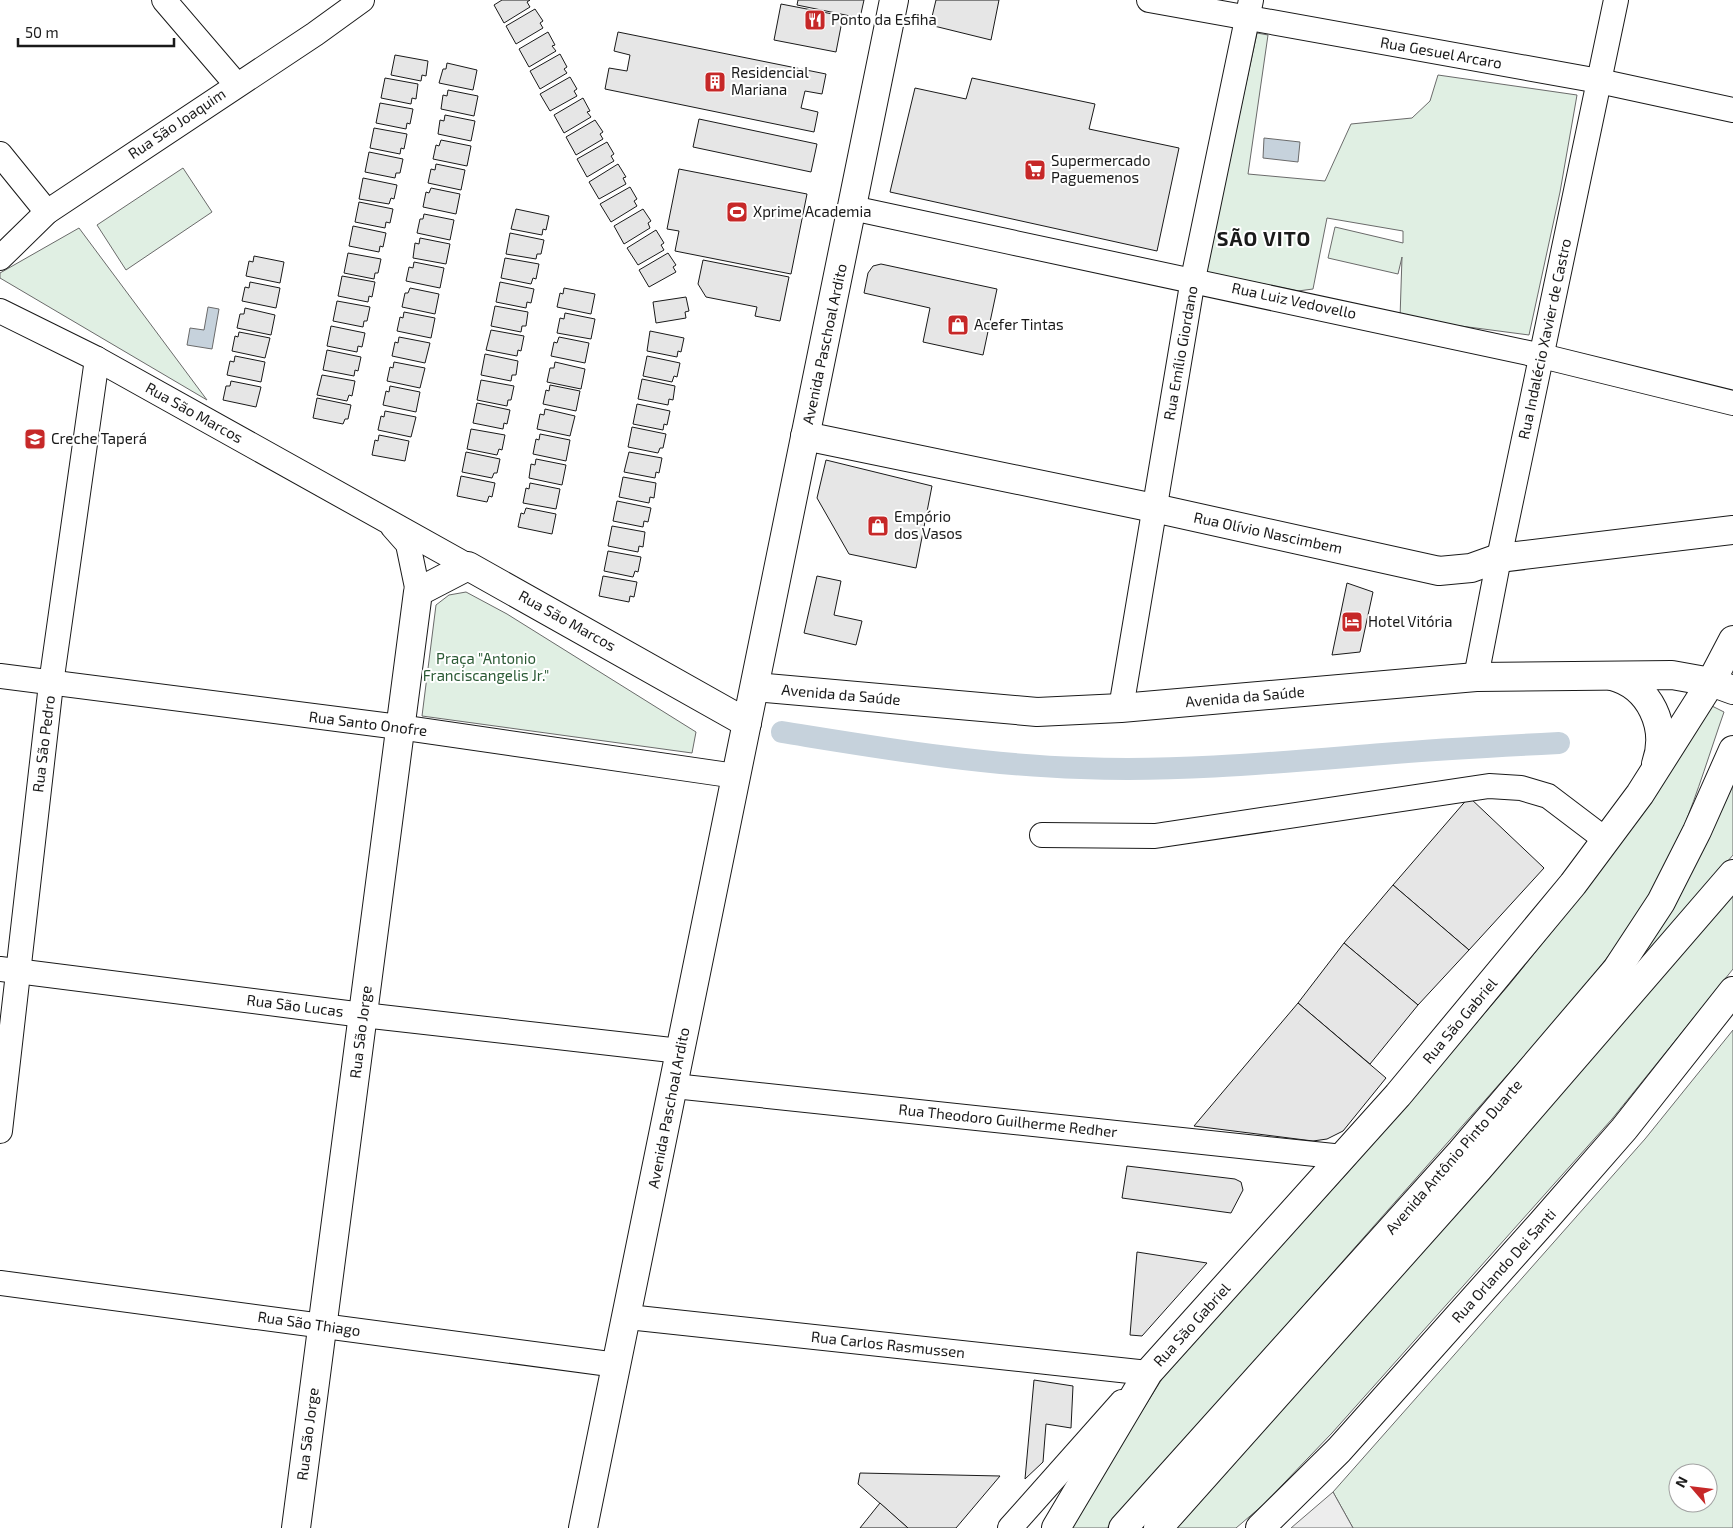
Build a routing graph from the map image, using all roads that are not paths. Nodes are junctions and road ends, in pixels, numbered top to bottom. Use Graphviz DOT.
graph roads {
  1 [pos="164,0"];
  2 [pos="362,0"];
  3 [pos="894,0"];
  4 [pos="1149,0"];
  5 [pos="1616,0"];
  6 [pos="1249,9"];
  7 [pos="1599,81"];
  8 [pos="236,84"];
  9 [pos="1733,110"];
  10 [pos="0,154"];
  11 [pos="852,208"];
  12 [pos="47,212"];
  13 [pos="0,258"];
  14 [pos="1193,279"];
  15 [pos="0,311"];
  16 [pos="1542,356"];
  17 [pos="97,359"];
  18 [pos="1733,403"];
  19 [pos="805,436"];
  20 [pos="1154,508"];
  21 [pos="386,520"];
  22 [pos="1733,530"];
  23 [pos="1498,558"];
  24 [pos="468,566"];
  25 [pos="418,592"];
  26 [pos="1733,640"];
  27 [pos="1606,674"];
  28 [pos="0,676"];
  29 [pos="1476,678"];
  30 [pos="51,684"];
  31 [pos="1722,686"];
  32 [pos="755,687"];
  33 [pos="716,705"];
  34 [pos="1121,708"];
  35 [pos="747,723"];
  36 [pos="399,727"];
  37 [pos="1733,750"];
  38 [pos="736,776"];
  39 [pos="1651,776"];
  40 [pos="1042,835"];
  41 [pos="1606,840"];
  42 [pos="1733,874"];
  43 [pos="9,970"];
  44 [pos="1733,991"];
  45 [pos="363,1015"];
  46 [pos="680,1051"];
  47 [pos="674,1086"];
  48 [pos="0,1130"];
  49 [pos="1343,1157"];
  50 [pos="0,1283"];
  51 [pos="628,1317"];
  52 [pos="322,1326"];
  53 [pos="617,1365"];
  54 [pos="1148,1373"];
  55 [pos="296,1528"];
  56 [pos="583,1528"];
  57 [pos="1010,1528"];
  58 [pos="1056,1528"];
  59 [pos="1123,1528"];
  60 [pos="1158,1528"];
  61 [pos="1260,1528"];
  1 -- 8 [label="street"];
  2 -- 8 [label="street, Rua São Joaquim"];
  3 -- 11 [label="main road, Avenida Paschoal Ardito"];
  4 -- 6 [label="street, Rua Gesuel Arcaro"];
  5 -- 7 [label="street, Rua Indalécio Xavier de Castro"];
  6 -- 7 [label="street, Rua Gesuel Arcaro"];
  6 -- 14 [label="street, Rua Emílio Giordano"];
  7 -- 9 [label="street, Rua Gesuel Arcaro"];
  7 -- 16 [label="street, Rua Indalécio Xavier de Castro"];
  8 -- 12 [label="street, Rua São Joaquim"];
  10 -- 12 [label="street"];
  11 -- 14 [label="street, Rua Luiz Vedovello"];
  11 -- 19 [label="main road, Avenida Paschoal Ardito"];
  12 -- 13 [label="street, Rua São Joaquim"];
  14 -- 16 [label="street, Rua Luiz Vedovello"];
  14 -- 20 [label="street, Rua Emílio Giordano"];
  15 -- 17 [label="street, Rua São Marcos"];
  16 -- 18 [label="street, Rua Luiz Vedovello"];
  16 -- 23 [label="street, Rua Indalécio Xavier de Castro"];
  17 -- 21 [label="street, Rua São Marcos"];
  17 -- 30 [label="street, Rua São Pedro"];
  19 -- 20 [label="main road, Rua Olívio Nascimbem"];
  19 -- 32 [label="main road, Avenida Paschoal Ardito"];
  20 -- 23 [label="main road, Rua Olívio Nascimbem"];
  20 -- 34 [label="street, Rua Emílio Giordano"];
  21 -- 24 [label="street, Rua São Marcos"];
  21 -- 25 [label="street, Rua São Marcos"];
  22 -- 23 [label="main road, Rua Olívio Nascimbem"];
  23 -- 29 [label="street, Rua Indalécio Xavier de Castro"];
  24 -- 25 [label="main road"];
  24 -- 33 [label="main road, Rua São Marcos"];
  25 -- 36 [label="main road, Rua São Jorge"];
  26 -- 31 [label="main road, Rua São Gabriel"];
  27 -- 29 [label="main road, Avenida da Saúde"];
  27 -- 31 [label="main road, Avenida da Saúde"];
  27 -- 39 [label="main road"];
  28 -- 30 [label="street, Rua Santo Onofre"];
  29 -- 34 [label="main road, Avenida da Saúde"];
  30 -- 36 [label="street, Rua Santo Onofre"];
  30 -- 43 [label="street, Rua São Pedro"];
  31 -- 39 [label="main road, Rua São Gabriel"];
  32 -- 33 [label="main road"];
  32 -- 34 [label="main road, Avenida da Saúde"];
  32 -- 35 [label="main road, Avenida Paschoal Ardito"];
  33 -- 35 [label="main road, Rua São Marcos"];
  35 -- 38 [label="main road, Avenida Paschoal Ardito"];
  36 -- 38 [label="street, Rua Santo Onofre"];
  36 -- 45 [label="main road, Rua São Jorge"];
  37 -- 59 [label="main road, Avenida Antônio Pinto Duarte"];
  38 -- 46 [label="main road, Avenida Paschoal Ardito"];
  39 -- 41 [label="main road, Rua São Gabriel"];
  40 -- 41 [label="street"];
  41 -- 49 [label="main road, Rua São Gabriel"];
  42 -- 60 [label="main road, Avenida Antônio Pinto Duarte"];
  43 -- 45 [label="street, Rua São Lucas"];
  43 -- 48 [label="street, Rua São Pedro"];
  44 -- 61 [label="main road, Rua Orlando Dei Santi"];
  45 -- 46 [label="street, Rua São Lucas"];
  45 -- 52 [label="main road, Rua São Jorge"];
  46 -- 47 [label="main road, Avenida Paschoal Ardito"];
  47 -- 49 [label="street, Rua Theodoro Guilherme Redher"];
  47 -- 51 [label="main road, Avenida Paschoal Ardito"];
  49 -- 54 [label="main road, Rua São Gabriel"];
  50 -- 52 [label="street, Rua São Thiago"];
  51 -- 53 [label="main road, Avenida Paschoal Ardito"];
  51 -- 54 [label="street, Rua Carlos Rasmussen"];
  52 -- 53 [label="street, Rua São Thiago"];
  52 -- 55 [label="main road, Rua São Jorge"];
  53 -- 56 [label="main road, Avenida Paschoal Ardito"];
  54 -- 57 [label="street, Rua São Gabriel"];
  54 -- 58 [label="main road, Rua São Gabriel"];
}
